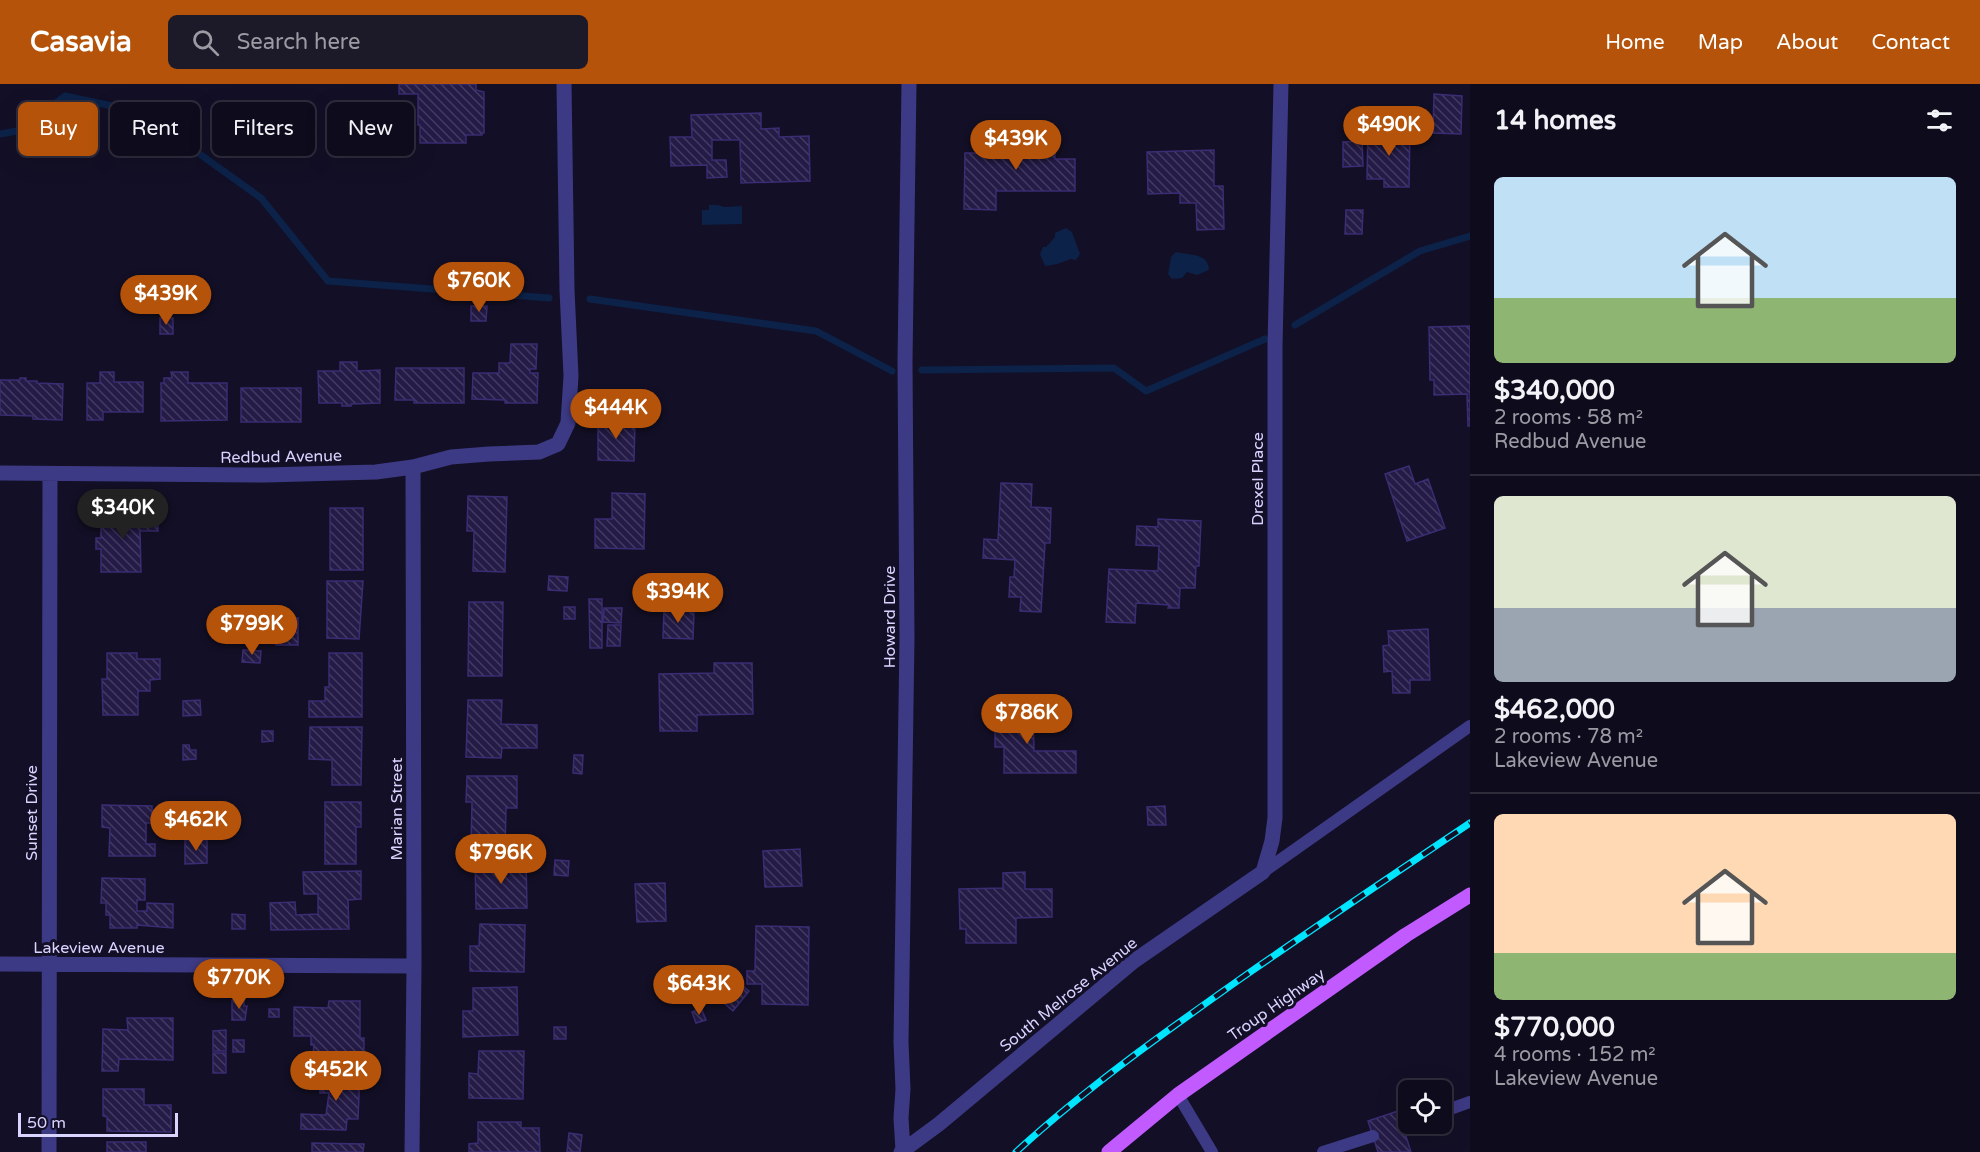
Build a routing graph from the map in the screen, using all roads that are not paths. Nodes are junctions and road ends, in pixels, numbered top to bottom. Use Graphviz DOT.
graph roads {
  1 [pos="564,84"];
  2 [pos="909,84"];
  3 [pos="1281,84"];
  4 [pos="413,466"];
  5 [pos="0,473"];
  6 [pos="50,474"];
  7 [pos="1470,726"];
  8 [pos="1263,872"];
  9 [pos="1470,895"];
  10 [pos="0,964"];
  11 [pos="49,964"];
  12 [pos="414,966"];
  13 [pos="1178,1095"];
  14 [pos="1470,1102"];
  15 [pos="1452,1108"];
  16 [pos="1373,1136"];
  17 [pos="902,1151"];
  18 [pos="49,1152"];
  19 [pos="412,1152"];
  20 [pos="1109,1152"];
  21 [pos="1212,1152"];
  22 [pos="1323,1152"];
  1 -- 4 [label="street, Redbud Avenue"];
  2 -- 17 [label="street, Howard Drive"];
  3 -- 8 [label="street, Drexel Place"];
  4 -- 6 [label="street, Redbud Avenue"];
  4 -- 12 [label="street, Marian Street"];
  5 -- 6 [label="street, Redbud Avenue"];
  6 -- 11 [label="street, Sunset Drive"];
  7 -- 8 [label="lane"];
  8 -- 17 [label="street, South Melrose Avenue"];
  9 -- 13 [label="main road, Troup Highway"];
  10 -- 11 [label="street, Lakeview Avenue"];
  11 -- 12 [label="street, Lakeview Avenue"];
  11 -- 18 [label="street, Sunset Drive"];
  12 -- 19 [label="street, Marian Street"];
  13 -- 20 [label="main road, Troup Highway"];
  13 -- 21 [label="lane"];
  14 -- 15 [label="lane"];
  16 -- 22 [label="lane"];
}
